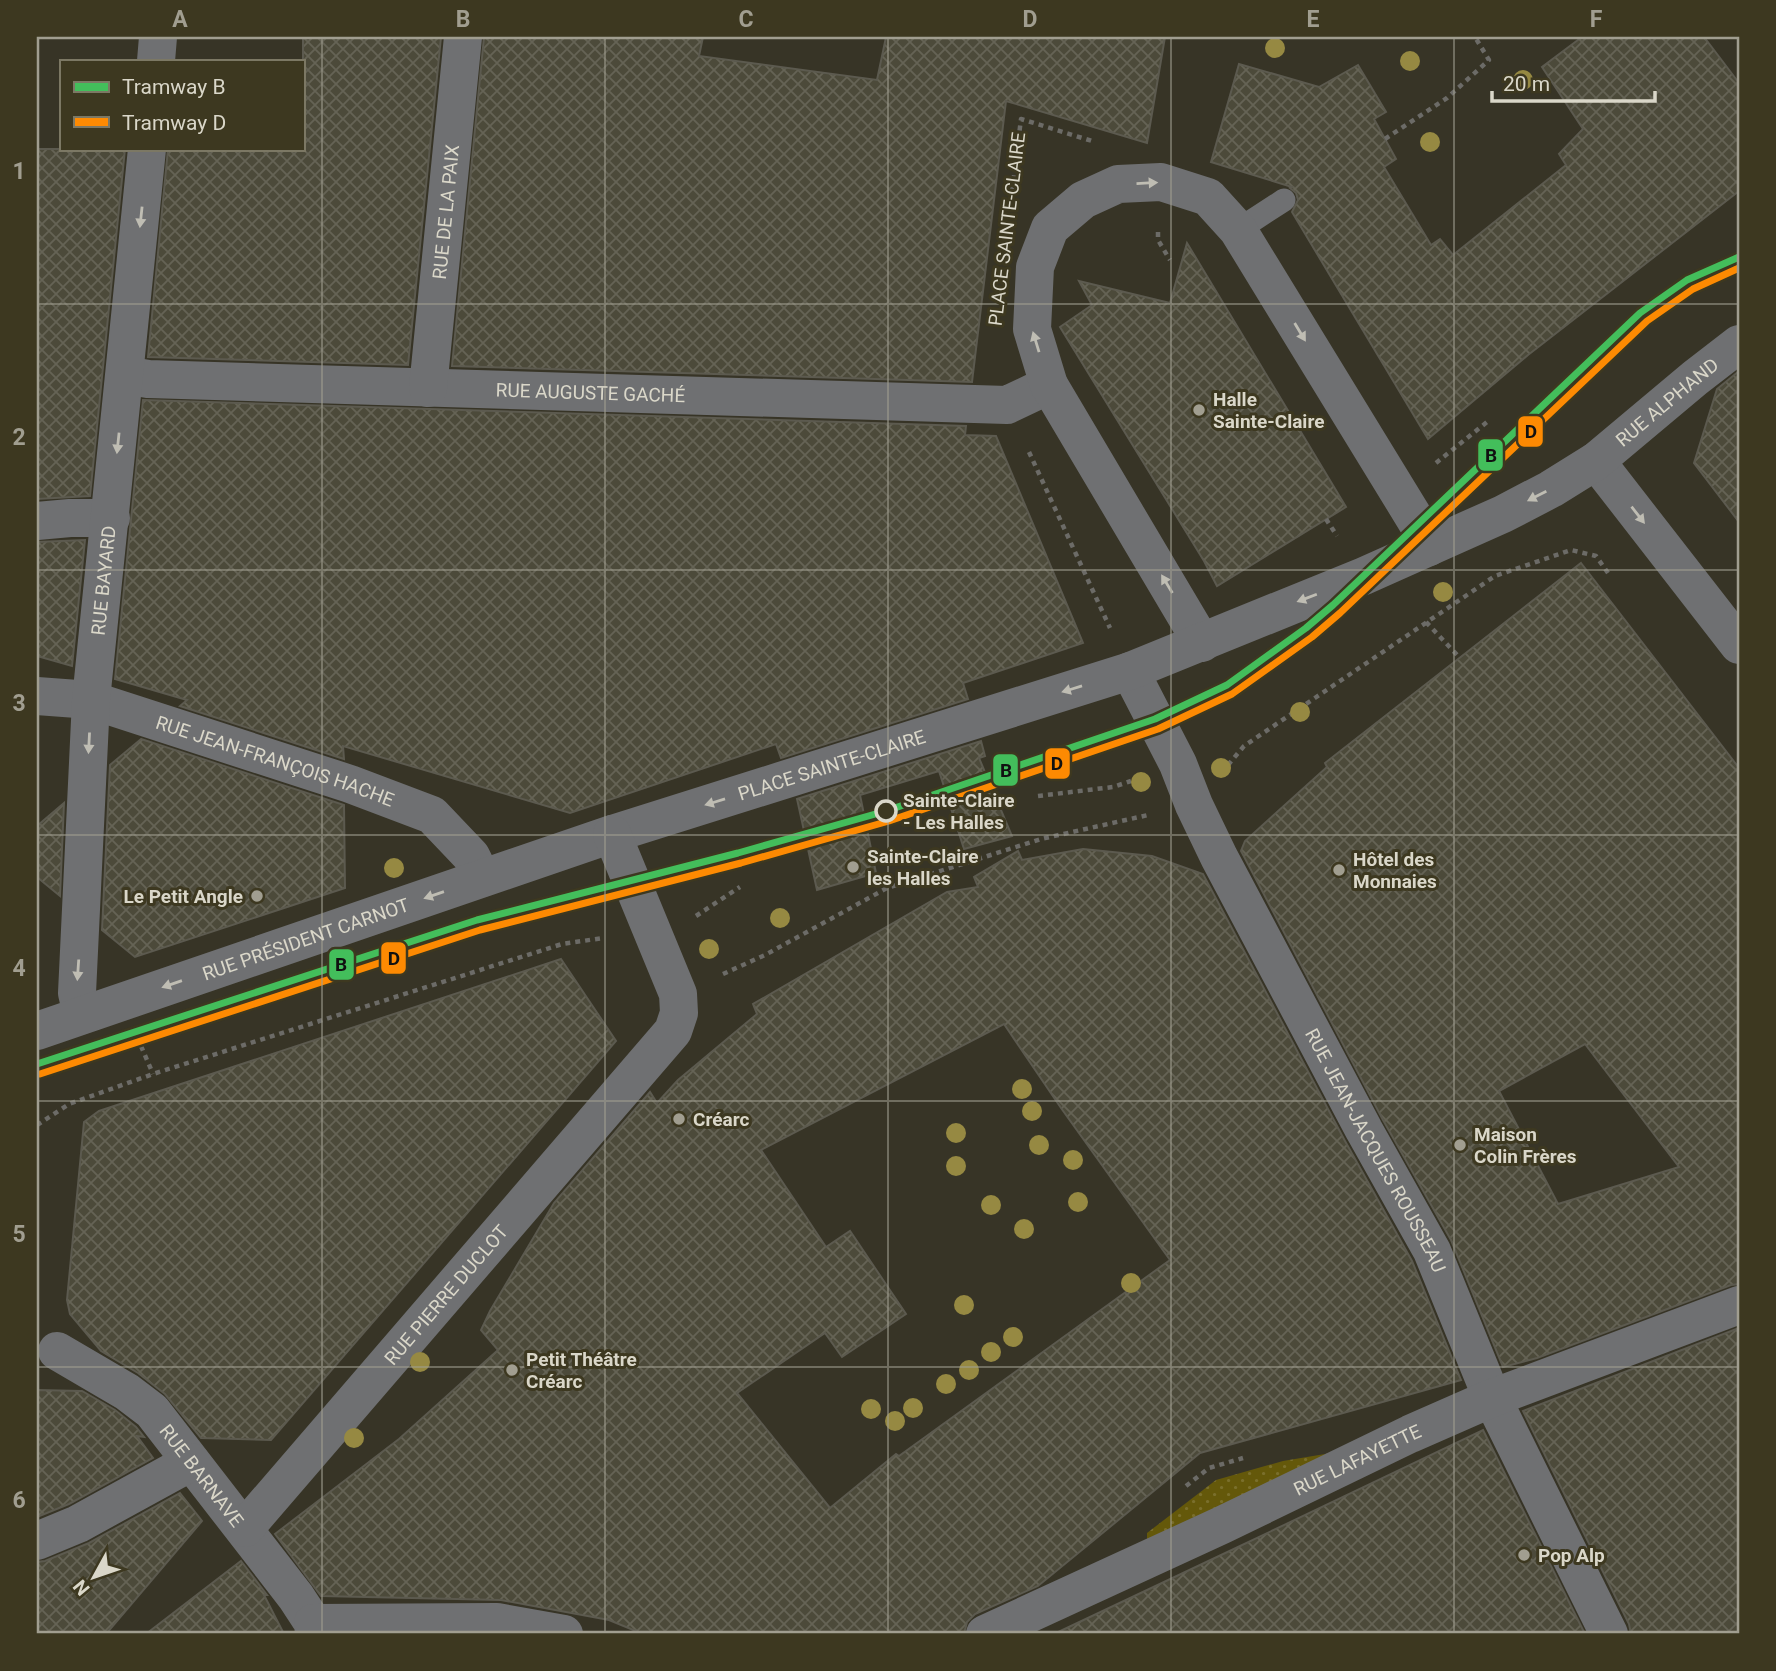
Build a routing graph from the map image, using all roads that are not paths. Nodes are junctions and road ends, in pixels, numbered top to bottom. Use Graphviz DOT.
graph roads {
  1 [pos="158,37"];
  2 [pos="463,37"];
  3 [pos="156,60"];
  4 [pos="147,150"];
  5 [pos="1284,200"];
  6 [pos="1238,230"];
  7 [pos="1739,344"];
  8 [pos="125,374"];
  9 [pos="1049,384"];
  10 [pos="428,388"];
  11 [pos="1596,461"];
  12 [pos="111,518"];
  13 [pos="37,521"];
  14 [pos="1429,547"];
  15 [pos="1202,643"];
  16 [pos="1739,645"];
  17 [pos="1130,671"];
  18 [pos="37,696"];
  19 [pos="91,701"];
  20 [pos="612,834"];
  21 [pos="568,849"];
  22 [pos="482,878"];
  23 [pos="82,1015"];
  24 [pos="39,1030"];
  25 [pos="1739,1306"];
  26 [pos="57,1351"];
  27 [pos="1492,1398"];
  28 [pos="191,1462"];
  29 [pos="245,1528"];
  30 [pos="37,1541"];
  31 [pos="313,1629"];
  32 [pos="564,1634"];
  33 [pos="985,1634"];
  34 [pos="1609,1634"];
  1 -- 3 [label="street"];
  2 -- 10 [label="street, RUE DE LA PAIX"];
  4 -- 8 [label="street, RUE BAYARD, one-way"];
  5 -- 6 [label="lane"];
  9 -- 6 [label="street, PLACE SAINTE-CLAIRE, one-way"];
  6 -- 14 [label="street, PLACE SAINTE-CLAIRE, one-way"];
  7 -- 11 [label="street, RUE ALPHAND"];
  8 -- 10 [label="street, RUE AUGUSTE GACHÉ"];
  8 -- 12 [label="street, RUE BAYARD, one-way"];
  9 -- 10 [label="street, RUE AUGUSTE GACHÉ"];
  15 -- 9 [label="street, PLACE SAINTE-CLAIRE, one-way"];
  11 -- 14 [label="street, PLACE SAINTE-CLAIRE, one-way"];
  11 -- 16 [label="street, one-way"];
  12 -- 13 [label="street"];
  12 -- 19 [label="street, RUE BAYARD"];
  14 -- 15 [label="street, PLACE SAINTE-CLAIRE, one-way"];
  15 -- 17 [label="street, PLACE SAINTE-CLAIRE"];
  17 -- 20 [label="street, PLACE SAINTE-CLAIRE, one-way"];
  17 -- 27 [label="street, RUE JEAN-JACQUES ROUSSEAU"];
  18 -- 19 [label="street, RUE JEAN-FRANÇOIS HACHE"];
  19 -- 22 [label="street, RUE JEAN-FRANÇOIS HACHE"];
  19 -- 23 [label="street, RUE BAYARD, one-way"];
  20 -- 21 [label="street, PLACE SAINTE-CLAIRE"];
  20 -- 29 [label="street, RUE PIERRE DUCLOT"];
  21 -- 22 [label="street, RUE PRÉSIDENT CARNOT"];
  22 -- 23 [label="street, RUE PRÉSIDENT CARNOT, one-way"];
  23 -- 24 [label="street, RUE PRÉSIDENT CARNOT"];
  25 -- 27 [label="street, RUE LAFAYETTE"];
  26 -- 28 [label="street, RUE BARNAVE"];
  27 -- 33 [label="street, RUE LAFAYETTE"];
  27 -- 34 [label="street, RUE JEAN-JACQUES ROUSSEAU"];
  28 -- 29 [label="street, RUE BARNAVE"];
  28 -- 30 [label="street"];
  29 -- 31 [label="street, RUE BARNAVE"];
  31 -- 32 [label="street"];
}
